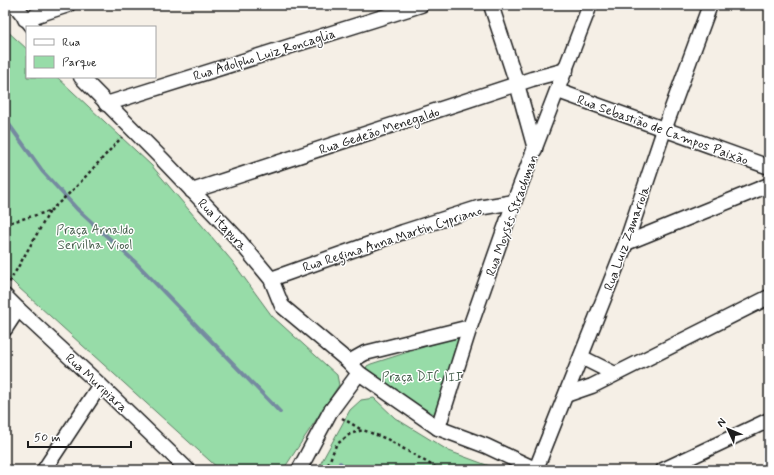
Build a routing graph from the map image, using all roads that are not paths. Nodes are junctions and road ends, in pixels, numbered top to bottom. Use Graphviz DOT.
graph roads {
  1 [pos="15,5"];
  2 [pos="68,5"];
  3 [pos="421,5"];
  4 [pos="491,5"];
  5 [pos="590,5"];
  6 [pos="710,5"];
  7 [pos="29,23"];
  8 [pos="566,70"];
  9 [pos="82,78"];
  10 [pos="517,84"];
  11 [pos="558,91"];
  12 [pos="106,104"];
  13 [pos="664,130"];
  14 [pos="535,149"];
  15 [pos="769,166"];
  16 [pos="769,185"];
  17 [pos="192,191"];
  18 [pos="514,202"];
  19 [pos="626,243"];
  20 [pos="271,279"];
  21 [pos="5,296"];
  22 [pos="769,297"];
  23 [pos="18,310"];
  24 [pos="470,327"];
  25 [pos="5,329"];
  26 [pos="581,356"];
  27 [pos="349,362"];
  28 [pos="359,373"];
  29 [pos="615,374"];
  30 [pos="100,385"];
  31 [pos="566,395"];
  32 [pos="769,420"];
  33 [pos="438,428"];
  34 [pos="182,468"];
  35 [pos="44,470"];
  36 [pos="299,470"];
  37 [pos="537,470"];
  38 [pos="663,470"];
  1 -- 7 [label="street"];
  2 -- 7 [label="street"];
  3 -- 12 [label="street, Rua Adolpho Luiz Roncaglia"];
  4 -- 10 [label="street"];
  5 -- 8 [label="street, Rua Moysés Strachman"];
  6 -- 13 [label="street, Rua Luiz Zamariola"];
  8 -- 10 [label="street, Rua Gedeão Menegaldo"];
  8 -- 11 [label="street, Rua Moysés Strachman"];
  9 -- 12 [label="street, Rua Itapura"];
  10 -- 14 [label="street"];
  10 -- 17 [label="street, Rua Gedeão Menegaldo"];
  11 -- 13 [label="street, Rua Sebastião de Campos Paixão"];
  11 -- 14 [label="street, Rua Moysés Strachman"];
  12 -- 17 [label="street, Rua Itapura"];
  13 -- 15 [label="street, Rua Sebastião de Campos Paixão"];
  13 -- 19 [label="street, Rua Luiz Zamariola"];
  14 -- 18 [label="street, Rua Moysés Strachman"];
  16 -- 19 [label="street"];
  17 -- 20 [label="street, Rua Itapura"];
  18 -- 20 [label="street, Rua Regina Anna Martin Cypriano"];
  18 -- 24 [label="street, Rua Moysés Strachman"];
  19 -- 26 [label="street, Rua Luiz Zamariola"];
  20 -- 27 [label="street, Rua Itapura"];
  21 -- 23 [label="street, Rua Muripiara"];
  22 -- 29 [label="street"];
  23 -- 25 [label="street"];
  23 -- 30 [label="street, Rua Muripiara"];
  24 -- 27 [label="street"];
  24 -- 33 [label="street, Rua Moysés Strachman"];
  26 -- 29 [label="street"];
  26 -- 31 [label="street, Rua Luiz Zamariola"];
  27 -- 28 [label="street, Rua Itapura"];
  28 -- 33 [label="street, Rua Itapura"];
  28 -- 36 [label="street"];
  29 -- 31 [label="street"];
  30 -- 34 [label="street, Rua Muripiara"];
  30 -- 35 [label="street"];
  31 -- 37 [label="street, Rua Luiz Zamariola"];
  32 -- 38 [label="street"];
  33 -- 37 [label="street, Rua Itapura"];
}
